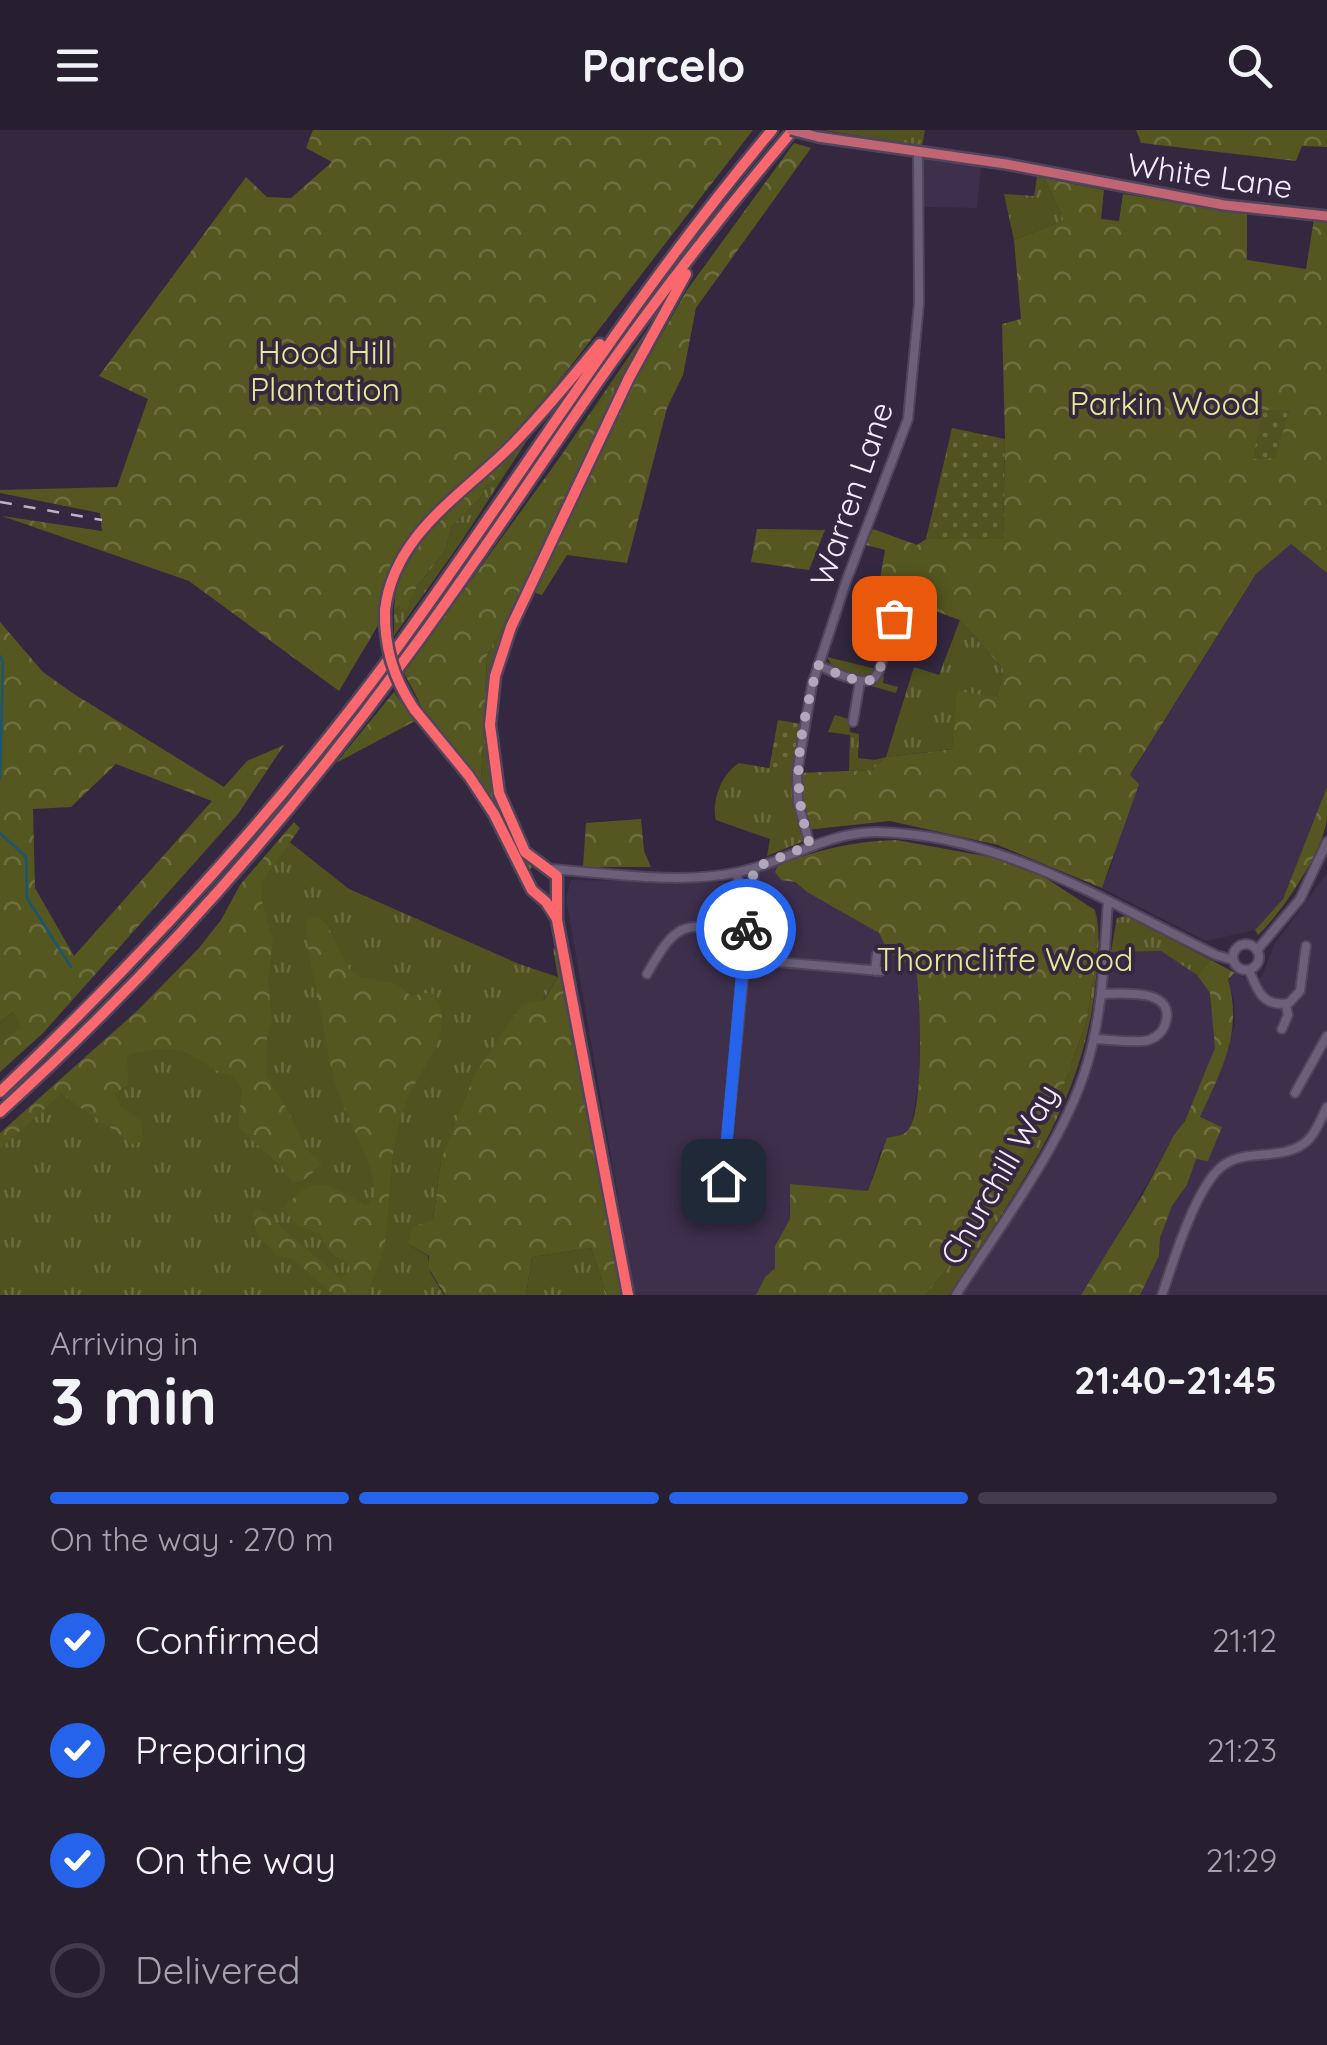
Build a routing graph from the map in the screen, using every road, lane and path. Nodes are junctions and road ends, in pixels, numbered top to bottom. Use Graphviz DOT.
graph roads {
  1 [pos="772,130"];
  2 [pos="792,130"];
  3 [pos="918,152"];
  4 [pos="737,198"];
  5 [pos="1327,216"];
  6 [pos="642,293"];
  7 [pos="924,618"];
  8 [pos="818,665"];
  9 [pos="860,681"];
  10 [pos="852,722"];
  11 [pos="1327,842"];
  12 [pos="810,845"];
  13 [pos="1325,853"];
  14 [pos="546,868"];
  15 [pos="754,868"];
  16 [pos="578,872"];
  17 [pos="736,873"];
  18 [pos="530,886"];
  19 [pos="558,886"];
  20 [pos="540,896"];
  21 [pos="1108,901"];
  22 [pos="749,910"];
  23 [pos="557,920"];
  24 [pos="746,932"];
  25 [pos="1306,946"];
  26 [pos="1257,950"];
  27 [pos="877,954"];
  28 [pos="744,959"];
  29 [pos="1233,960"];
  30 [pos="1250,970"];
  31 [pos="646,974"];
  32 [pos="1101,994"];
  33 [pos="1286,1004"];
  34 [pos="1282,1029"];
  35 [pos="1327,1036"];
  36 [pos="1094,1039"];
  37 [pos="0,1092"];
  38 [pos="1294,1092"];
  39 [pos="1327,1107"];
  40 [pos="0,1112"];
  41 [pos="722,1191"];
  42 [pos="628,1295"];
  43 [pos="956,1295"];
  44 [pos="1162,1295"];
  1 -- 6 [label="highway"];
  2 -- 3 [label="main road, White Lane, bridge"];
  2 -- 4 [label="highway"];
  3 -- 5 [label="main road, White Lane"];
  3 -- 8 [label="street, Warren Lane"];
  4 -- 14 [label="highway"];
  4 -- 40 [label="highway"];
  6 -- 18 [label="highway, bridge"];
  6 -- 37 [label="highway"];
  7 -- 9 [label="street"];
  8 -- 9 [label="street"];
  8 -- 12 [label="street, Warren Lane"];
  9 -- 10 [label="street"];
  11 -- 13 [label="street"];
  12 -- 15 [label="street"];
  12 -- 21 [label="street"];
  13 -- 26 [label="street"];
  14 -- 16 [label="street"];
  14 -- 18 [label="highway"];
  14 -- 19 [label="highway"];
  15 -- 17 [label="street"];
  15 -- 22 [label="street"];
  16 -- 17 [label="street"];
  16 -- 19 [label="street"];
  17 -- 22 [label="street"];
  18 -- 20 [label="highway"];
  19 -- 20 [label="highway"];
  19 -- 23 [label="highway"];
  20 -- 23 [label="highway"];
  21 -- 29 [label="street"];
  21 -- 32 [label="street, Churchill Way"];
  22 -- 24 [label="street"];
  23 -- 42 [label="highway"];
  24 -- 28 [label="street"];
  24 -- 31 [label="street"];
  25 -- 33 [label="street"];
  26 -- 29 [label="street"];
  26 -- 30 [label="street"];
  27 -- 28 [label="street"];
  28 -- 41 [label="street"];
  29 -- 30 [label="street"];
  30 -- 33 [label="street"];
  32 -- 36 [label="street, Churchill Way"];
  32 -- 36 [label="street"];
  33 -- 34 [label="street"];
  35 -- 38 [label="street"];
  36 -- 43 [label="street, Churchill Way"];
  39 -- 44 [label="street"];
}
